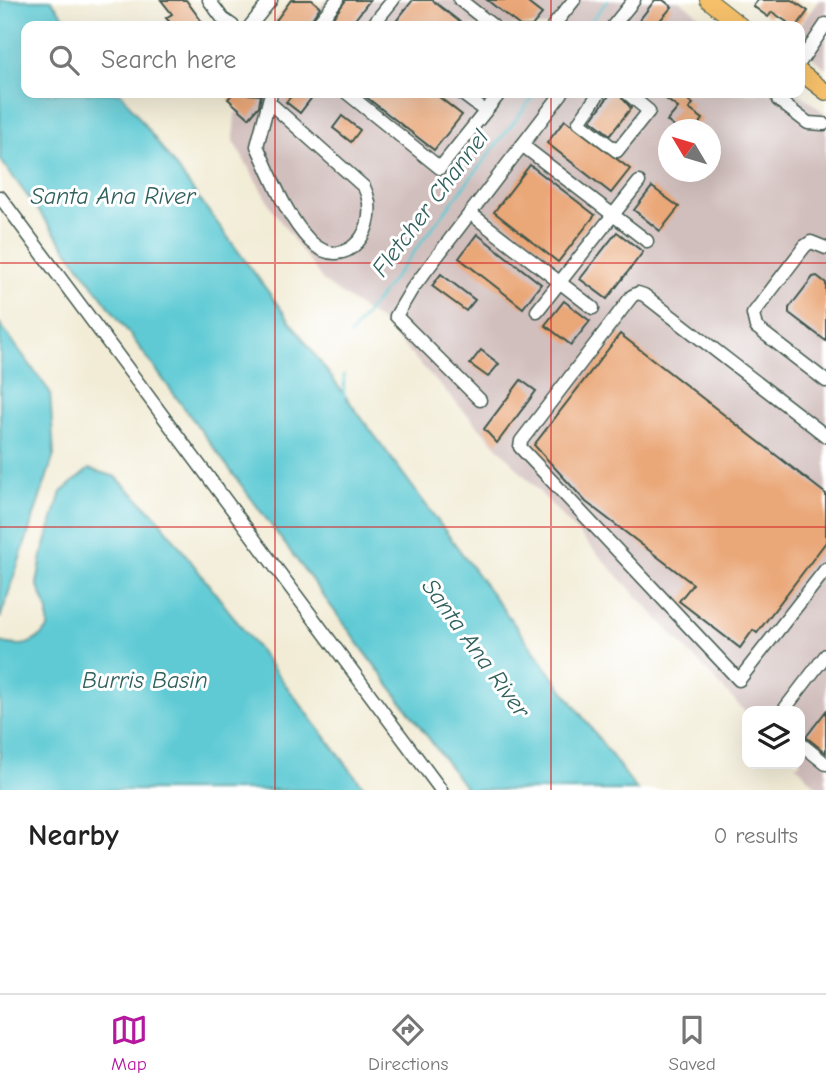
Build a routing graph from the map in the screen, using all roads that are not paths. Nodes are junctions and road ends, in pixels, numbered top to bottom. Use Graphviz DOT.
graph roads {
  1 [pos="209,0"];
  2 [pos="271,0"];
  3 [pos="337,0"];
  4 [pos="393,0"];
  5 [pos="460,0"];
  6 [pos="574,0"];
  7 [pos="634,0"];
  8 [pos="708,0"];
  9 [pos="226,21"];
  10 [pos="254,21"];
  11 [pos="320,21"];
  12 [pos="378,21"];
  13 [pos="487,21"];
  14 [pos="557,21"];
  15 [pos="617,21"];
  16 [pos="735,21"];
  17 [pos="826,24"];
  18 [pos="805,55"];
  19 [pos="805,76"];
  20 [pos="826,92"];
  21 [pos="271,98"];
  22 [pos="353,98"];
  23 [pos="468,98"];
  24 [pos="496,98"];
  25 [pos="558,98"];
  26 [pos="596,98"];
  27 [pos="633,98"];
  28 [pos="778,100"];
  29 [pos="485,111"];
  30 [pos="824,124"];
  31 [pos="522,145"];
  32 [pos="639,182"];
  33 [pos="0,197"];
  34 [pos="470,213"];
  35 [pos="613,215"];
  36 [pos="647,241"];
  37 [pos="826,248"];
  38 [pos="560,283"];
  39 [pos="593,308"];
  40 [pos="537,311"];
  41 [pos="826,381"];
  42 [pos="480,400"];
  43 [pos="826,436"];
  44 [pos="826,569"];
  45 [pos="826,655"];
  46 [pos="787,706"];
  47 [pos="805,747"];
  48 [pos="826,764"];
  49 [pos="441,790"];
  1 -- 9 [label="street"];
  2 -- 10 [label="street"];
  3 -- 11 [label="street"];
  4 -- 12 [label="street"];
  5 -- 13 [label="street"];
  6 -- 14 [label="street"];
  7 -- 15 [label="street"];
  8 -- 16 [label="main road"];
  17 -- 18 [label="street"];
  19 -- 20 [label="main road"];
  21 -- 21 [label="street"];
  22 -- 29 [label="street"];
  23 -- 29 [label="street"];
  24 -- 29 [label="street"];
  25 -- 31 [label="street"];
  26 -- 27 [label="street"];
  28 -- 30 [label="street"];
  31 -- 34 [label="street"];
  31 -- 35 [label="street"];
  32 -- 35 [label="street"];
  33 -- 49 [label="street"];
  34 -- 38 [label="street"];
  34 -- 42 [label="street"];
  35 -- 36 [label="street"];
  35 -- 38 [label="street"];
  37 -- 41 [label="street"];
  38 -- 39 [label="street"];
  38 -- 40 [label="street"];
  43 -- 44 [label="street"];
  45 -- 46 [label="street"];
  47 -- 48 [label="street"];
}
